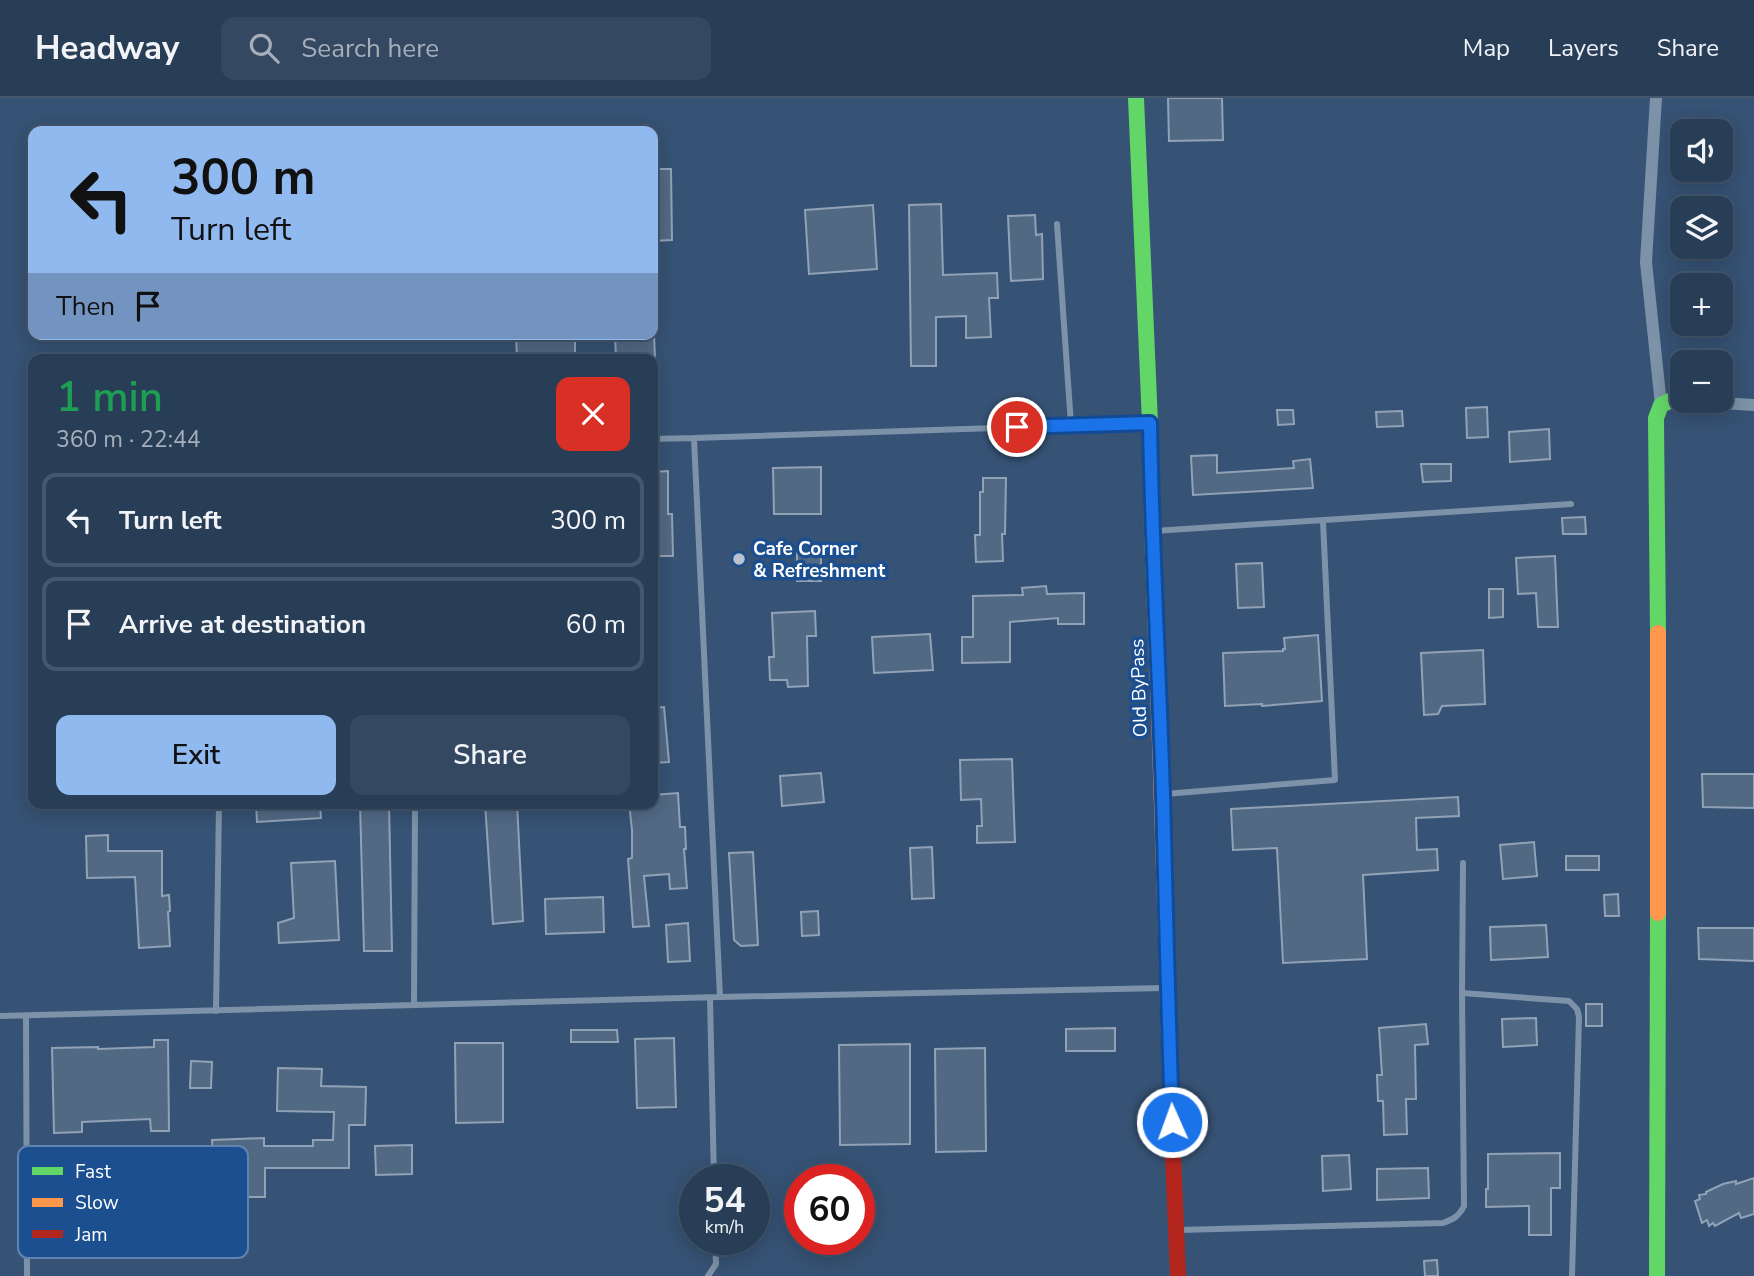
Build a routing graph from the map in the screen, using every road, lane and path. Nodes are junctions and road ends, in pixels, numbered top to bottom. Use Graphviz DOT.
graph roads {
  1 [pos="1136,98"];
  2 [pos="1656,98"];
  3 [pos="1057,225"];
  4 [pos="1670,401"];
  5 [pos="1733,404"];
  6 [pos="1661,405"];
  7 [pos="1754,405"];
  8 [pos="1150,423"];
  9 [pos="1071,425"];
  10 [pos="658,439"];
  11 [pos="694,439"];
  12 [pos="1571,504"];
  13 [pos="1322,521"];
  14 [pos="1152,531"];
  15 [pos="1163,794"];
  16 [pos="219,809"];
  17 [pos="415,809"];
  18 [pos="1463,863"];
  19 [pos="1167,988"];
  20 [pos="1462,993"];
  21 [pos="720,997"];
  22 [pos="710,998"];
  23 [pos="414,1005"];
  24 [pos="216,1011"];
  25 [pos="26,1016"];
  26 [pos="0,1017"];
  27 [pos="26,1146"];
  28 [pos="714,1164"];
  29 [pos="1176,1230"];
  30 [pos="716,1255"];
  31 [pos="27,1258"];
  32 [pos="27,1276"];
  33 [pos="708,1276"];
  34 [pos="1178,1276"];
  35 [pos="1572,1276"];
  36 [pos="1657,1276"];
  1 -- 8 [label="main road, Old ByPass"];
  2 -- 6 [label="street"];
  3 -- 9 [label="lane"];
  4 -- 6 [label="main road"];
  5 -- 7 [label="street"];
  6 -- 36 [label="main road"];
  8 -- 9 [label="lane"];
  8 -- 14 [label="main road, Old ByPass"];
  9 -- 11 [label="lane"];
  10 -- 11 [label="lane"];
  11 -- 21 [label="lane"];
  12 -- 13 [label="lane"];
  13 -- 14 [label="lane"];
  13 -- 15 [label="lane"];
  14 -- 15 [label="main road, Old ByPass"];
  15 -- 19 [label="main road, Old ByPass"];
  16 -- 24 [label="lane"];
  17 -- 23 [label="lane"];
  18 -- 20 [label="lane"];
  19 -- 21 [label="lane"];
  19 -- 29 [label="main road, Old ByPass"];
  20 -- 29 [label="lane"];
  20 -- 35 [label="lane"];
  21 -- 22 [label="lane"];
  22 -- 23 [label="lane"];
  22 -- 28 [label="lane"];
  23 -- 24 [label="lane"];
  24 -- 25 [label="lane"];
  25 -- 26 [label="lane"];
  25 -- 27 [label="lane"];
  29 -- 34 [label="main road, Old ByPass"];
  30 -- 33 [label="lane"];
  31 -- 32 [label="lane"];
}
